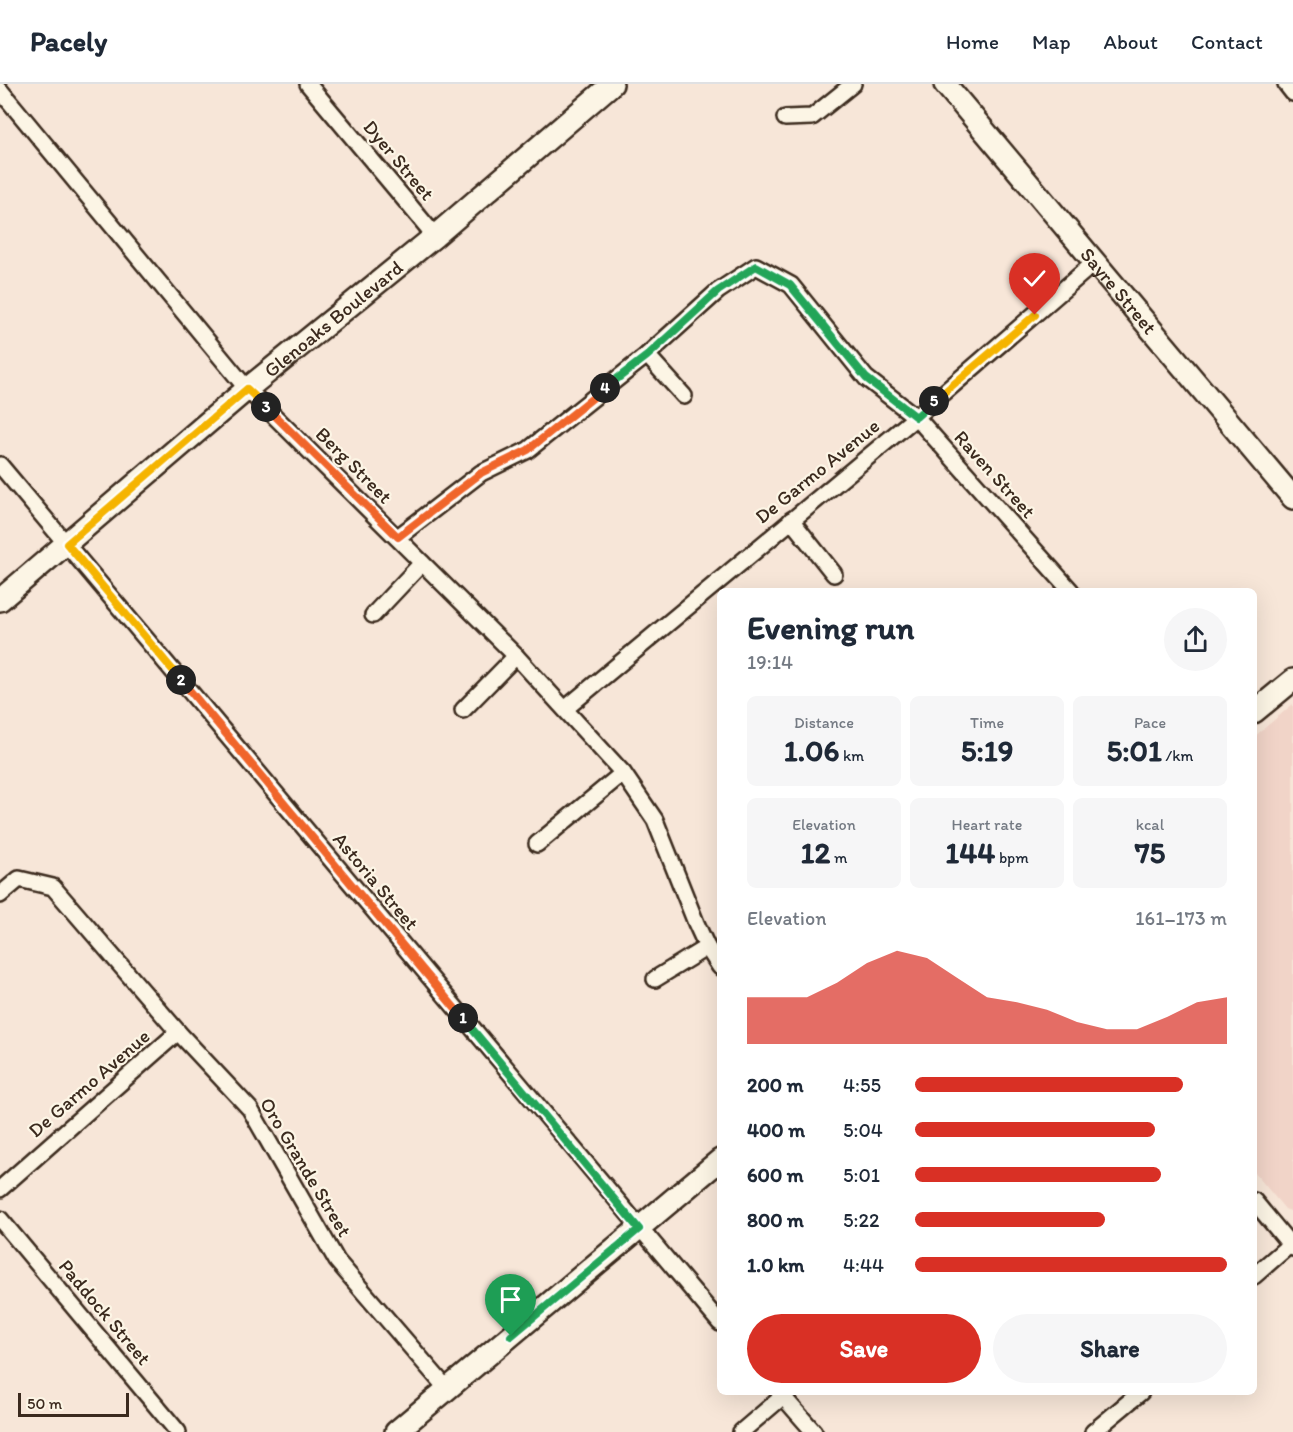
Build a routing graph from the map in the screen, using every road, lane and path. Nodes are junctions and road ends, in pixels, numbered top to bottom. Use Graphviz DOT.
graph roads {
  1 [pos="308,84"];
  2 [pos="612,84"];
  3 [pos="853,84"];
  4 [pos="945,84"];
  5 [pos="1286,84"];
  6 [pos="0,90"];
  7 [pos="1293,93"];
  8 [pos="785,118"];
  9 [pos="435,236"];
  10 [pos="1094,263"];
  11 [pos="647,356"];
  12 [pos="247,389"];
  13 [pos="684,396"];
  14 [pos="916,417"];
  15 [pos="0,465"];
  16 [pos="1293,498"];
  17 [pos="790,520"];
  18 [pos="398,537"];
  19 [pos="67,544"];
  20 [pos="422,563"];
  21 [pos="834,574"];
  22 [pos="1068,588"];
  23 [pos="0,600"];
  24 [pos="373,615"];
  25 [pos="516,656"];
  26 [pos="1293,680"];
  27 [pos="565,709"];
  28 [pos="463,710"];
  29 [pos="1257,710"];
  30 [pos="623,773"];
  31 [pos="537,844"];
  32 [pos="0,895"];
  33 [pos="707,947"];
  34 [pos="717,962"];
  35 [pos="655,979"];
  36 [pos="178,1032"];
  37 [pos="717,1163"];
  38 [pos="0,1189"];
  39 [pos="1257,1204"];
  40 [pos="0,1219"];
  41 [pos="639,1229"];
  42 [pos="1292,1245"];
  43 [pos="1257,1274"];
  44 [pos="717,1320"];
  45 [pos="447,1389"];
  46 [pos="781,1395"];
  47 [pos="785,1395"];
  48 [pos="1137,1395"];
  49 [pos="178,1432"];
  50 [pos="396,1432"];
  51 [pos="741,1432"];
  52 [pos="814,1432"];
  53 [pos="1093,1432"];
  1 -- 9 [label="street, Dyer Street"];
  2 -- 9 [label="street, Glenoaks Boulevard"];
  3 -- 8 [label="street"];
  4 -- 10 [label="street, Sayre Street"];
  5 -- 7 [label="street"];
  6 -- 12 [label="street, Berg Street"];
  9 -- 12 [label="street, Glenoaks Boulevard"];
  10 -- 14 [label="street, De Garmo Avenue"];
  10 -- 16 [label="street, Sayre Street"];
  11 -- 13 [label="street"];
  11 -- 14 [label="street, Raven Street"];
  11 -- 18 [label="street"];
  12 -- 18 [label="street, Berg Street"];
  12 -- 19 [label="street, Glenoaks Boulevard"];
  14 -- 17 [label="street, De Garmo Avenue"];
  14 -- 22 [label="street, Raven Street"];
  15 -- 19 [label="street, Astoria Street"];
  17 -- 21 [label="street"];
  17 -- 27 [label="street, De Garmo Avenue"];
  18 -- 20 [label="street, Berg Street"];
  19 -- 23 [label="street, Glenoaks Boulevard"];
  19 -- 41 [label="street, Astoria Street"];
  20 -- 24 [label="street"];
  20 -- 25 [label="street, Berg Street"];
  25 -- 27 [label="street, Berg Street"];
  25 -- 28 [label="street"];
  26 -- 29 [label="street"];
  27 -- 30 [label="street, Berg Street"];
  30 -- 31 [label="street"];
  30 -- 33 [label="street, Berg Street"];
  32 -- 36 [label="street, Oro Grande Street"];
  33 -- 34 [label="street, Berg Street"];
  33 -- 35 [label="street"];
  36 -- 38 [label="street, De Garmo Avenue"];
  36 -- 45 [label="street, Oro Grande Street"];
  37 -- 41 [label="street"];
  39 -- 42 [label="street"];
  40 -- 49 [label="street, Paddock Street"];
  41 -- 44 [label="street, Astoria Street"];
  41 -- 45 [label="street"];
  42 -- 43 [label="street"];
  45 -- 50 [label="street"];
  46 -- 51 [label="street"];
  47 -- 52 [label="street"];
  48 -- 53 [label="street"];
}
